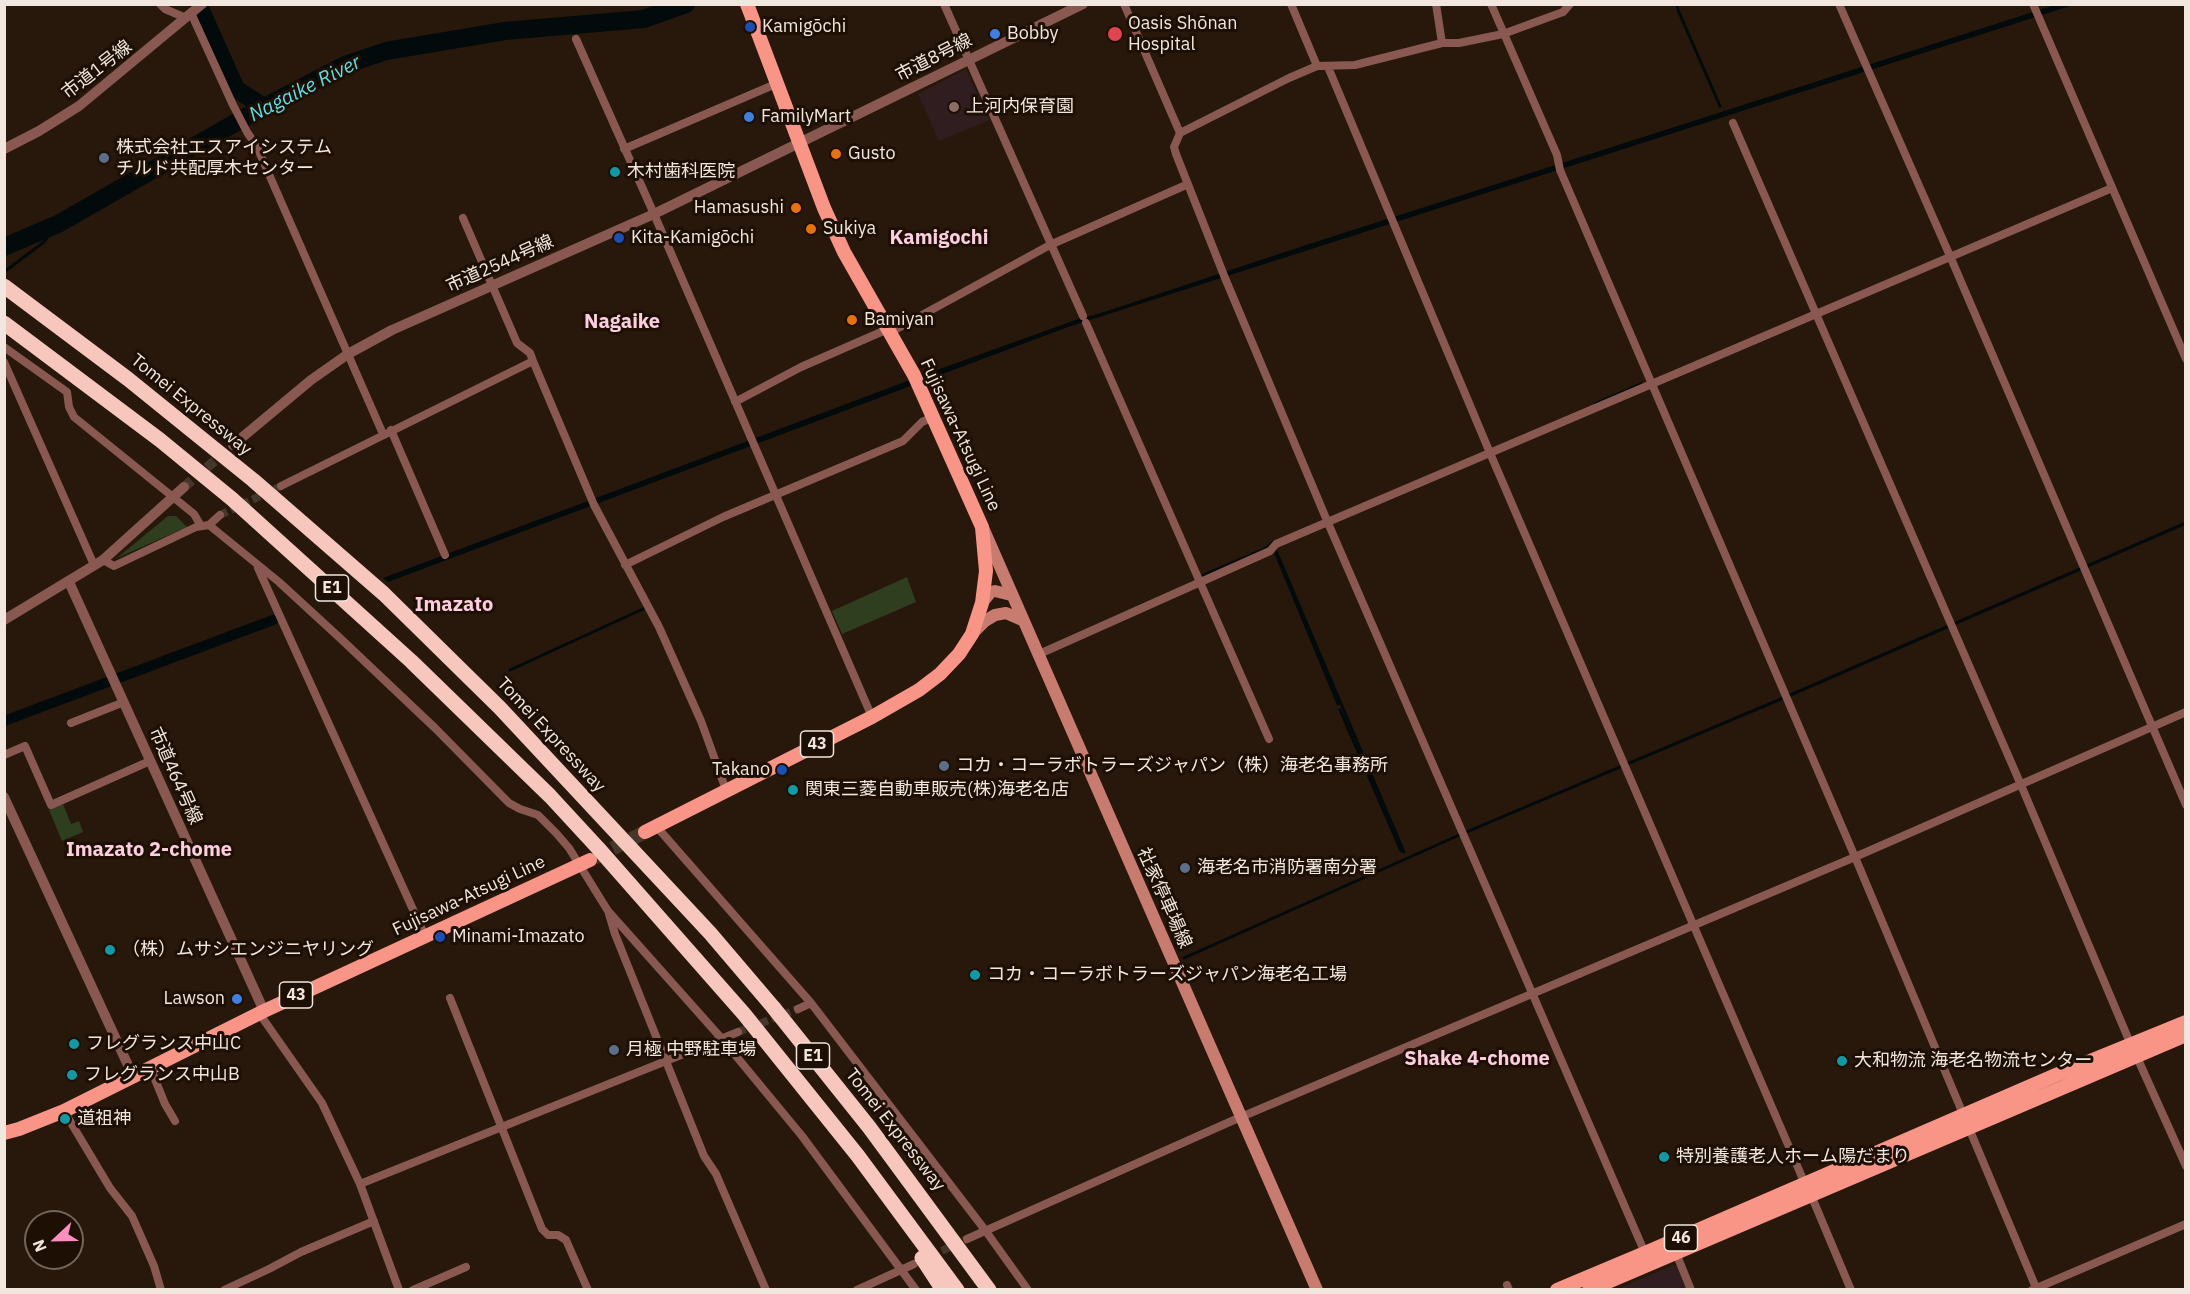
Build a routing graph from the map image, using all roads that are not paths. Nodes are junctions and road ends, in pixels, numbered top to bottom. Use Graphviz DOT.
graph roads {
  1 [pos="160,4"];
  2 [pos="747,4"];
  3 [pos="944,4"];
  4 [pos="1083,4"];
  5 [pos="1124,4"];
  6 [pos="1290,4"];
  7 [pos="1436,4"];
  8 [pos="1491,4"];
  9 [pos="1570,4"];
  10 [pos="1839,4"];
  11 [pos="2036,10"];
  12 [pos="194,11"];
  13 [pos="1503,34"];
  14 [pos="576,39"];
  15 [pos="1442,43"];
  16 [pos="969,59"];
  17 [pos="1317,66"];
  18 [pos="1328,67"];
  19 [pos="778,83"];
  20 [pos="1733,123"];
  21 [pos="1180,133"];
  22 [pos="799,142"];
  23 [pos="4,149"];
  24 [pos="624,149"];
  25 [pos="1186,185"];
  26 [pos="2112,188"];
  27 [pos="654,214"];
  28 [pos="463,218"];
  29 [pos="1050,245"];
  30 [pos="1950,256"];
  31 [pos="492,285"];
  32 [pos="4,286"];
  33 [pos="1817,312"];
  34 [pos="4,323"];
  35 [pos="889,331"];
  36 [pos="4,347"];
  37 [pos="348,354"];
  38 [pos="2186,359"];
  39 [pos="533,361"];
  40 [pos="4,362"];
  41 [pos="1651,383"];
  42 [pos="735,402"];
  43 [pos="933,417"];
  44 [pos="387,432"];
  45 [pos="233,445"];
  46 [pos="1490,453"];
  47 [pos="281,486"];
  48 [pos="184,487"];
  49 [pos="775,494"];
  50 [pos="173,497"];
  51 [pos="220,515"];
  52 [pos="1328,523"];
  53 [pos="205,525"];
  54 [pos="982,526"];
  55 [pos="445,555"];
  56 [pos="99,563"];
  57 [pos="256,564"];
  58 [pos="625,565"];
  59 [pos="69,582"];
  60 [pos="1199,582"];
  61 [pos="1011,595"];
  62 [pos="982,603"];
  63 [pos="4,620"];
  64 [pos="1022,620"];
  65 [pos="972,634"];
  66 [pos="1037,655"];
  67 [pos="124,702"];
  68 [pos="2186,712"];
  69 [pos="872,717"];
  70 [pos="71,723"];
  71 [pos="2152,727"];
  72 [pos="1269,739"];
  73 [pos="4,755"];
  74 [pos="150,761"];
  75 [pos="2021,785"];
  76 [pos="726,790"];
  77 [pos="4,797"];
  78 [pos="2186,805"];
  79 [pos="650,829"];
  80 [pos="1855,857"];
  81 [pos="589,858"];
  82 [pos="608,911"];
  83 [pos="1694,924"];
  84 [pos="425,936"];
  85 [pos="1532,992"];
  86 [pos="450,998"];
  87 [pos="811,1003"];
  88 [pos="798,1009"];
  89 [pos="261,1012"];
  90 [pos="2186,1022"];
  91 [pos="738,1032"];
  92 [pos="2186,1035"];
  93 [pos="722,1039"];
  94 [pos="2134,1050"];
  95 [pos="667,1061"];
  96 [pos="150,1067"];
  97 [pos="133,1076"];
  98 [pos="64,1111"];
  99 [pos="1241,1117"];
  100 [pos="175,1121"];
  101 [pos="1968,1121"];
  102 [pos="502,1127"];
  103 [pos="4,1132"];
  104 [pos="858,1156"];
  105 [pos="2186,1166"];
  106 [pos="360,1184"];
  107 [pos="1808,1190"];
  108 [pos="374,1221"];
  109 [pos="2186,1224"];
  110 [pos="985,1230"];
  111 [pos="967,1239"];
  112 [pos="1645,1253"];
  113 [pos="1676,1253"];
  114 [pos="914,1264"];
  115 [pos="466,1267"];
  116 [pos="902,1270"];
  117 [pos="2035,1289"];
  118 [pos="161,1290"];
  119 [pos="224,1290"];
  120 [pos="399,1290"];
  121 [pos="413,1290"];
  122 [pos="588,1290"];
  123 [pos="766,1290"];
  124 [pos="857,1290"];
  125 [pos="916,1290"];
  126 [pos="943,1290"];
  127 [pos="957,1290"];
  128 [pos="989,1290"];
  129 [pos="1028,1290"];
  130 [pos="1317,1290"];
  131 [pos="1557,1290"];
  132 [pos="1589,1290"];
  133 [pos="1691,1290"];
  134 [pos="1851,1290"];
  1 -- 12 [label="street"];
  2 -- 19 [label="main road, Fujisawa-Atsugi Line / 43"];
  3 -- 16 [label="street"];
  4 -- 16 [label="street, 市道8号線"];
  5 -- 21 [label="street"];
  6 -- 17 [label="street"];
  7 -- 15 [label="street"];
  8 -- 13 [label="street"];
  9 -- 13 [label="street"];
  10 -- 30 [label="street"];
  11 -- 26 [label="street"];
  12 -- 23 [label="street, 市道1号線"];
  12 -- 37 [label="street"];
  13 -- 15 [label="street"];
  13 -- 41 [label="street"];
  14 -- 24 [label="street"];
  15 -- 18 [label="street"];
  16 -- 22 [label="street, 市道8号線"];
  16 -- 29 [label="street"];
  17 -- 18 [label="street"];
  17 -- 21 [label="street"];
  18 -- 46 [label="street"];
  19 -- 22 [label="main road, Fujisawa-Atsugi Line / 43"];
  19 -- 24 [label="street"];
  20 -- 33 [label="street"];
  21 -- 25 [label="street"];
  22 -- 27 [label="street, 市道2544号線"];
  22 -- 35 [label="main road, Fujisawa-Atsugi Line / 43"];
  24 -- 27 [label="street"];
  25 -- 29 [label="street"];
  25 -- 52 [label="street"];
  26 -- 30 [label="street"];
  26 -- 38 [label="street"];
  27 -- 31 [label="street, 市道2544号線"];
  27 -- 42 [label="street"];
  28 -- 31 [label="street"];
  29 -- 35 [label="street"];
  29 -- 60 [label="street"];
  30 -- 33 [label="street"];
  30 -- 71 [label="street"];
  31 -- 37 [label="street, 市道2544号線"];
  31 -- 39 [label="street"];
  32 -- 128 [label="highway, Tomei Expressway / E1"];
  33 -- 41 [label="street"];
  33 -- 75 [label="street"];
  34 -- 81 [label="highway, E1"];
  35 -- 42 [label="street"];
  35 -- 43 [label="main road, Fujisawa-Atsugi Line / 43"];
  36 -- 50 [label="street"];
  37 -- 44 [label="street"];
  37 -- 45 [label="street, 市道2544号線"];
  39 -- 44 [label="street"];
  39 -- 58 [label="street"];
  40 -- 56 [label="street"];
  41 -- 46 [label="street"];
  41 -- 80 [label="street"];
  42 -- 49 [label="street"];
  43 -- 49 [label="street"];
  43 -- 54 [label="main road, Fujisawa-Atsugi Line / 43"];
  44 -- 47 [label="street"];
  44 -- 55 [label="street"];
  46 -- 52 [label="street"];
  46 -- 83 [label="street"];
  48 -- 50 [label="street"];
  49 -- 58 [label="street"];
  49 -- 69 [label="street"];
  50 -- 53 [label="street"];
  50 -- 56 [label="street"];
  51 -- 53 [label="street"];
  52 -- 60 [label="street"];
  52 -- 85 [label="street"];
  53 -- 56 [label="street"];
  53 -- 57 [label="street"];
  54 -- 61 [label="main road, 社家停車場線"];
  54 -- 62 [label="main road, Fujisawa-Atsugi Line / 43"];
  56 -- 59 [label="street"];
  57 -- 81 [label="street"];
  57 -- 84 [label="street"];
  58 -- 76 [label="street"];
  59 -- 63 [label="street"];
  59 -- 67 [label="street, 市道464号線"];
  60 -- 66 [label="street"];
  60 -- 72 [label="street"];
  61 -- 62 [label="main road"];
  61 -- 64 [label="main road, 社家停車場線"];
  62 -- 65 [label="main road, Fujisawa-Atsugi Line / 43"];
  64 -- 65 [label="main road"];
  64 -- 66 [label="main road, 社家停車場線"];
  65 -- 69 [label="main road, Fujisawa-Atsugi Line / 43"];
  66 -- 99 [label="main road, 社家停車場線"];
  67 -- 70 [label="street"];
  67 -- 74 [label="street, 市道464号線"];
  68 -- 71 [label="street"];
  69 -- 76 [label="main road, Fujisawa-Atsugi Line / 43"];
  71 -- 75 [label="street"];
  71 -- 78 [label="street"];
  73 -- 74 [label="street"];
  74 -- 89 [label="street, 市道464号線"];
  75 -- 80 [label="street"];
  75 -- 94 [label="street"];
  76 -- 79 [label="main road, Fujisawa-Atsugi Line / 43"];
  77 -- 97 [label="street"];
  79 -- 87 [label="street"];
  80 -- 83 [label="street"];
  80 -- 101 [label="street"];
  81 -- 82 [label="street"];
  81 -- 84 [label="main road, Fujisawa-Atsugi Line / 43"];
  81 -- 104 [label="highway, E1"];
  82 -- 93 [label="street"];
  82 -- 95 [label="street"];
  83 -- 85 [label="street"];
  83 -- 107 [label="street"];
  84 -- 89 [label="main road, Fujisawa-Atsugi Line / 43"];
  85 -- 99 [label="street"];
  85 -- 112 [label="street"];
  86 -- 102 [label="street"];
  87 -- 88 [label="street"];
  87 -- 110 [label="street"];
  89 -- 96 [label="main road, Fujisawa-Atsugi Line / 43"];
  89 -- 106 [label="street"];
  90 -- 94 [label="main road, 46"];
  91 -- 93 [label="street"];
  92 -- 94 [label="main road, 46"];
  93 -- 95 [label="street"];
  93 -- 116 [label="street"];
  94 -- 101 [label="main road, 46"];
  94 -- 105 [label="street"];
  95 -- 102 [label="street"];
  95 -- 123 [label="street"];
  96 -- 97 [label="main road, Fujisawa-Atsugi Line / 43"];
  96 -- 100 [label="street"];
  97 -- 98 [label="main road, Fujisawa-Atsugi Line / 43"];
  98 -- 103 [label="main road, Fujisawa-Atsugi Line / 43"];
  98 -- 118 [label="street"];
  99 -- 110 [label="street"];
  99 -- 130 [label="main road, 社家停車場線"];
  101 -- 107 [label="main road, 46"];
  101 -- 117 [label="street"];
  102 -- 106 [label="street"];
  102 -- 122 [label="street"];
  104 -- 126 [label="highway"];
  104 -- 127 [label="highway, E1"];
  106 -- 108 [label="street"];
  107 -- 112 [label="main road, 46"];
  107 -- 113 [label="main road, 46"];
  107 -- 134 [label="street"];
  108 -- 119 [label="street"];
  108 -- 120 [label="street"];
  109 -- 117 [label="street"];
  110 -- 111 [label="street"];
  110 -- 129 [label="street"];
  112 -- 131 [label="main road, 46"];
  113 -- 132 [label="main road, 46"];
  113 -- 133 [label="street"];
  114 -- 116 [label="street"];
  115 -- 121 [label="street"];
  116 -- 124 [label="street"];
  116 -- 125 [label="street"];
}
